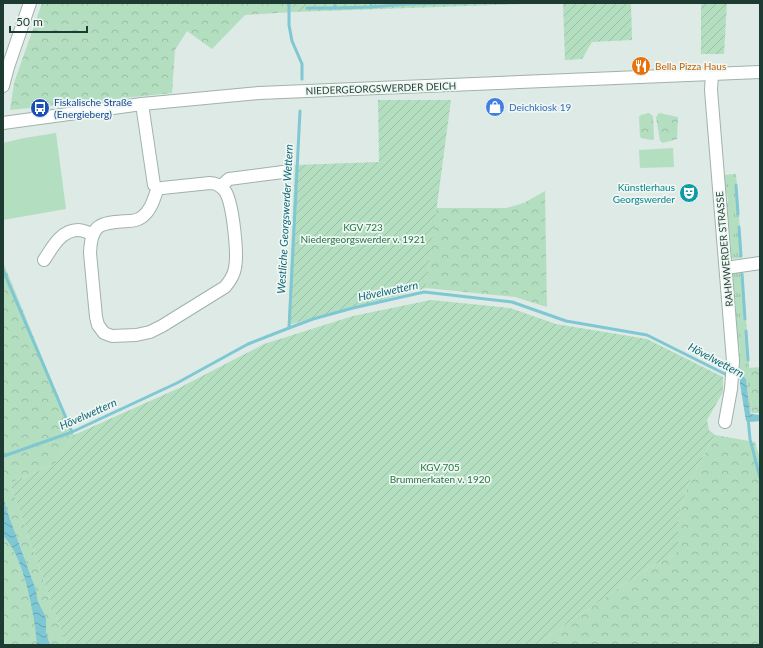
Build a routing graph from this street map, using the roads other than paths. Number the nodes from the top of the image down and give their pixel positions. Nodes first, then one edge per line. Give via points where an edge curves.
1 (30, 3) edge
2 (760, 72) edge
3 (712, 75) junction
4 (3, 86) edge
5 (142, 104) junction
6 (3, 123) edge
7 (282, 172) dead end
8 (221, 186) junction
9 (158, 189) junction
10 (93, 234) junction
11 (44, 260) dead end
12 (760, 264) edge
13 (726, 268) junction
14 (725, 422) dead end

1 - 4 street
2 - 3 street, NIEDERGEORGSWERDER DEICH
3 - 5 street, NIEDERGEORGSWERDER DEICH via 259,93
3 - 13 street, RAHMWERDER STRASSE via 711,90
5 - 6 street, NIEDERGEORGSWERDER DEICH
5 - 9 street
7 - 8 street via 229,179
8 - 9 street via 210,183
8 - 10 street via 228,196 232,217 236,258 231,280 216,294 150,332 112,336 104,333 98,325 90,253
9 - 10 street via 142,217 133,221 106,222 98,226
10 - 11 street via 78,230 68,232 59,238
12 - 13 street
13 - 14 street, RAHMWERDER STRASSE via 733,369

